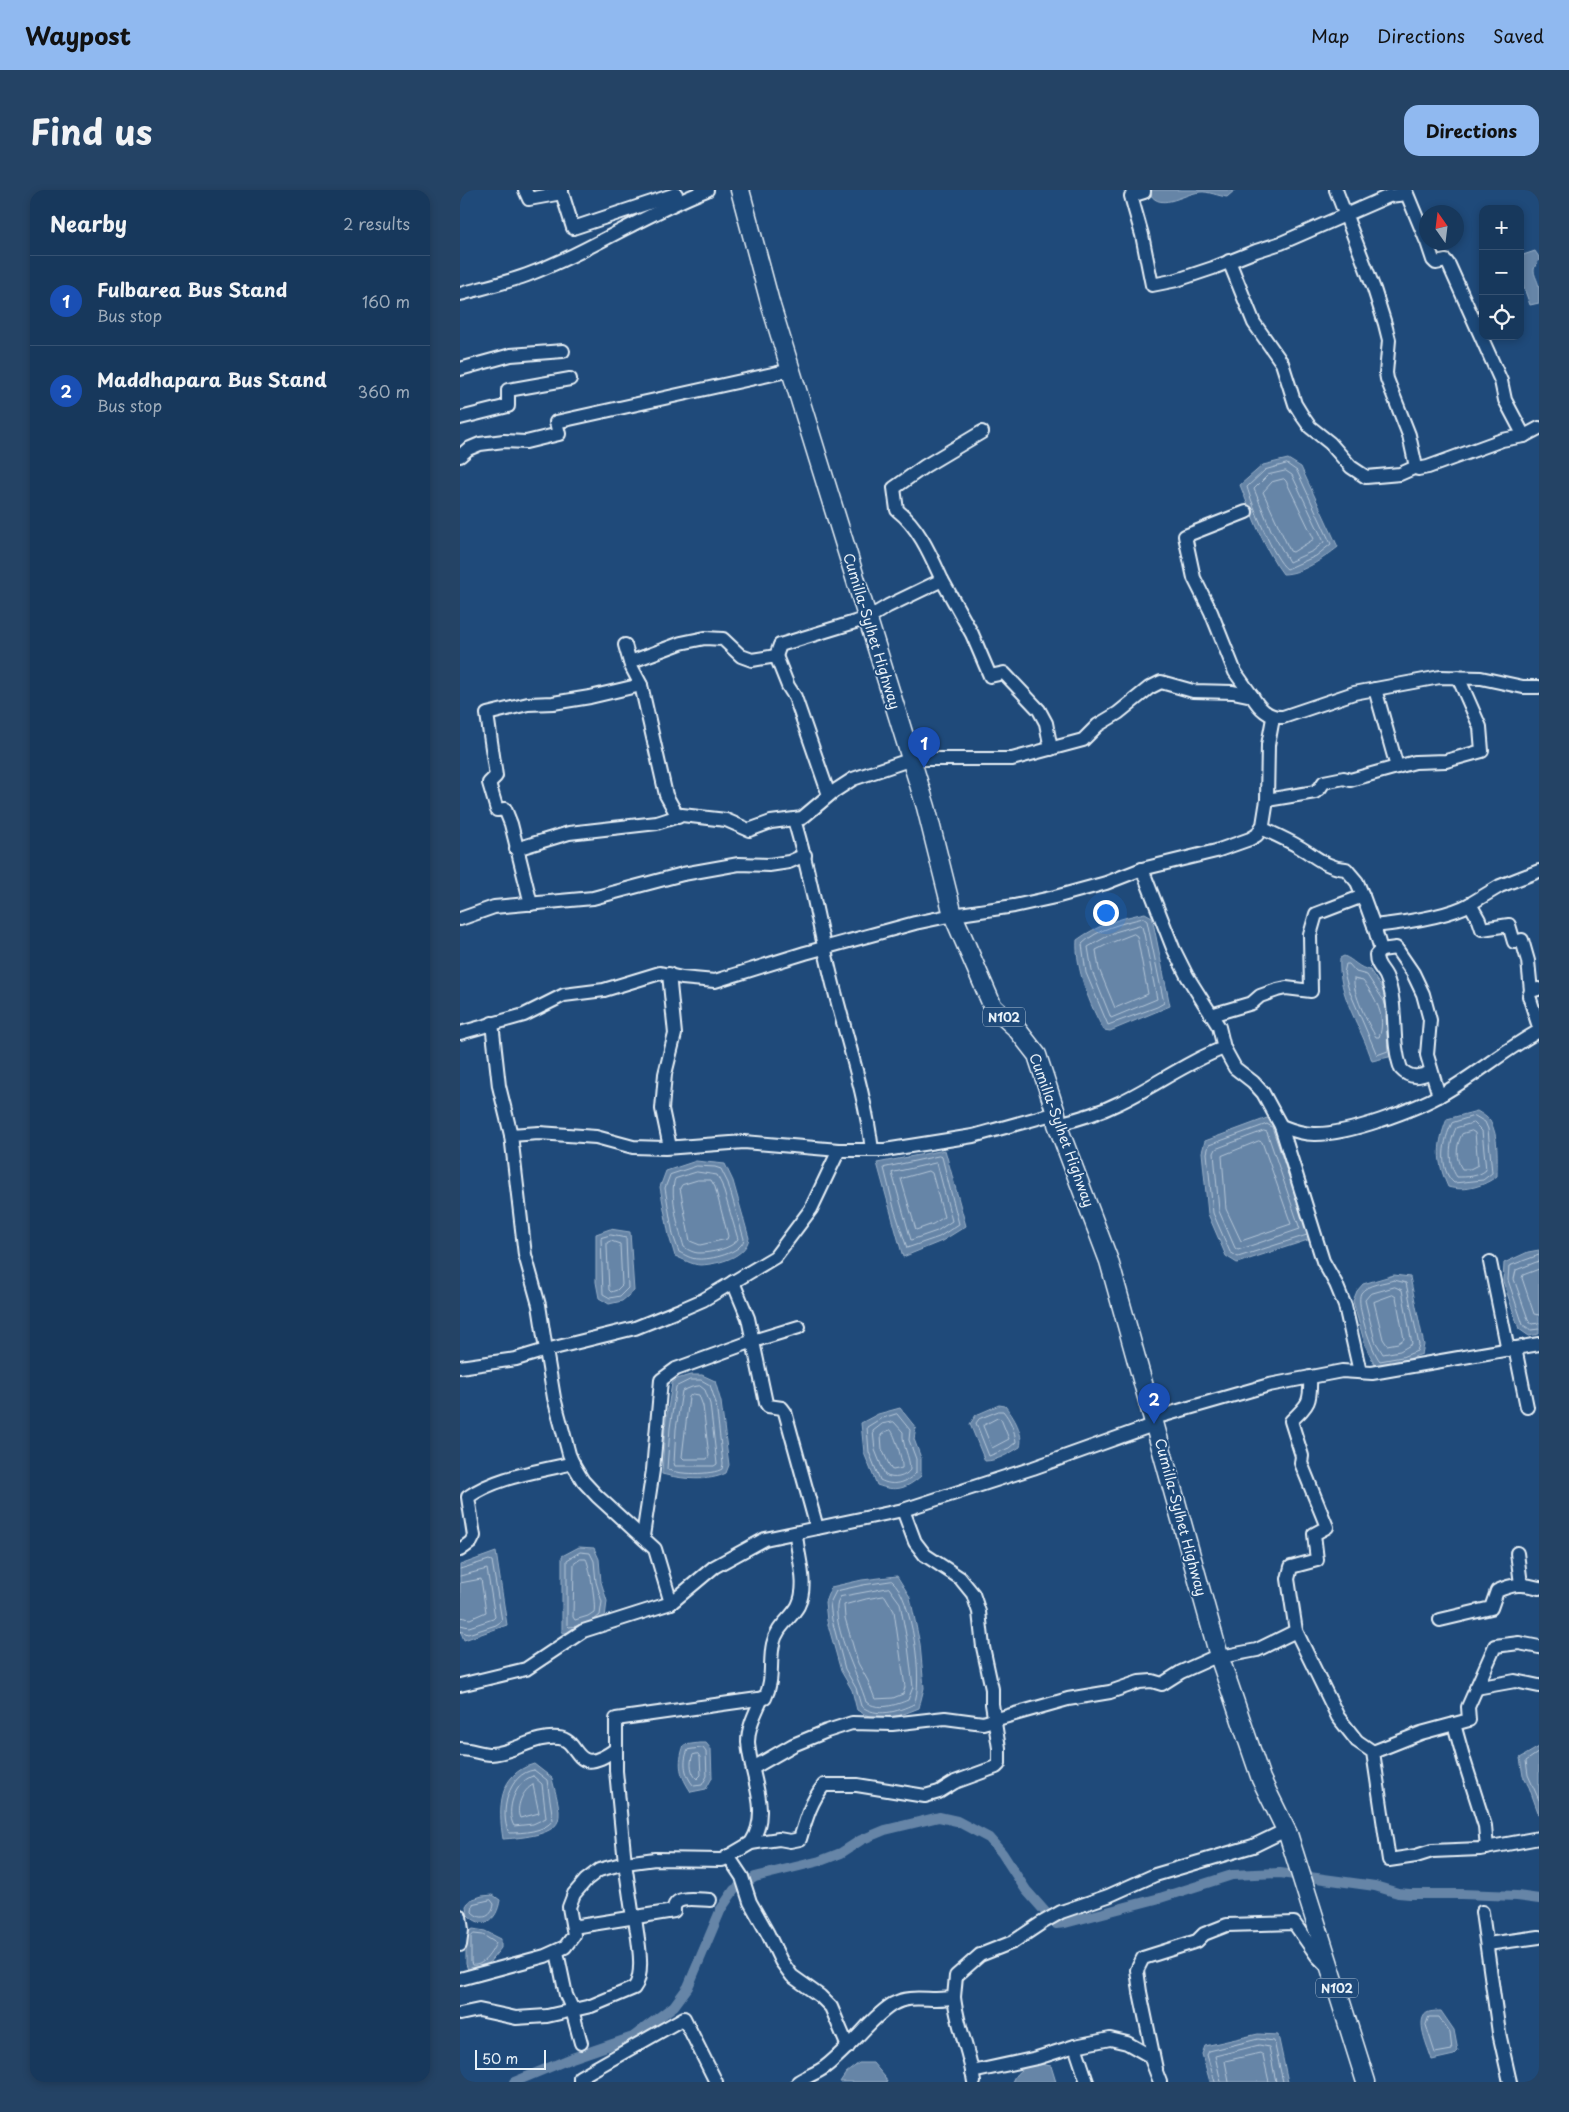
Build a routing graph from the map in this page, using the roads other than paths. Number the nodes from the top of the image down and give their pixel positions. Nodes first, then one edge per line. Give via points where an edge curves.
1 (525, 190) edge
2 (687, 190) edge
3 (707, 190) edge
4 (740, 190) edge
5 (1144, 190) edge
6 (1336, 190) edge
7 (562, 191) edge
8 (1344, 214) junction
9 (1419, 222) edge
10 (1430, 250) edge
11 (1230, 261) junction
12 (460, 294) edge
13 (563, 350) dead end
14 (460, 369) edge
15 (791, 370) junction
16 (570, 379) dead end
17 (460, 418) edge
18 (1539, 428) edge
19 (982, 432) dead end
20 (1524, 436) junction
21 (460, 456) edge
22 (1416, 466) junction
23 (1246, 512) dead end
24 (942, 580) junction
25 (868, 618) junction
26 (626, 645) dead end
27 (776, 656) junction
28 (630, 662) junction
29 (1458, 677) junction
30 (641, 685) junction
31 (1539, 687) edge
32 (1375, 689) junction
33 (1252, 696) junction
34 (1274, 718) junction
35 (1051, 749) junction
36 (912, 760) junction
37 (1397, 767) junction
38 (829, 795) junction
39 (1267, 800) junction
40 (678, 817) junction
41 (794, 820) junction
42 (1261, 828) junction
43 (516, 849) junction
44 (805, 855) junction
45 (1142, 869) junction
46 (1539, 871) edge
47 (1363, 896) junction
48 (531, 904) junction
49 (1470, 904) junction
50 (953, 915) junction
51 (460, 919) edge
52 (1374, 926) junction
53 (825, 948) junction
54 (1381, 950) junction
55 (669, 974) junction
56 (1535, 990) edge
57 (1212, 1015) junction
58 (492, 1023) junction
59 (1539, 1026) edge
60 (1539, 1031) edge
61 (460, 1033) edge
62 (1224, 1048) junction
63 (1431, 1072) junction
64 (1439, 1096) junction
65 (1057, 1118) junction
66 (1280, 1126) junction
67 (511, 1135) junction
68 (670, 1147) junction
69 (839, 1150) junction
70 (872, 1150) junction
71 (1490, 1262) dead end
72 (733, 1282) junction
73 (799, 1327) dead end
74 (753, 1341) junction
75 (1539, 1344) edge
76 (1512, 1349) junction
77 (546, 1350) junction
78 (460, 1367) edge
79 (1360, 1372) junction
80 (1310, 1378) junction
81 (1527, 1407) dead end
82 (1155, 1421) junction
83 (573, 1463) junction
84 (903, 1510) junction
85 (818, 1528) junction
86 (796, 1533) junction
87 (642, 1536) junction
88 (460, 1550) edge
89 (1517, 1553) dead end
90 (1521, 1584) junction
91 (1539, 1588) edge
92 (671, 1603) junction
93 (1440, 1620) dead end
94 (1296, 1631) junction
95 (1539, 1647) edge
96 (1219, 1656) junction
97 (460, 1684) edge
98 (1539, 1686) edge
99 (1476, 1688) junction
100 (762, 1698) junction
101 (994, 1720) junction
102 (1454, 1724) junction
103 (460, 1748) edge
104 (616, 1749) junction
105 (1373, 1752) junction
106 (753, 1768) junction
107 (1287, 1832) junction
108 (1539, 1838) edge
109 (752, 1844) junction
110 (1487, 1848) junction
111 (728, 1856) junction
112 (625, 1863) junction
113 (710, 1900) dead end
114 (1482, 1912) dead end
115 (460, 1916) edge
116 (634, 1918) junction
117 (573, 1927) junction
118 (1539, 1936) edge
119 (1487, 1944) junction
120 (460, 1945) edge
121 (557, 1952) junction
122 (1331, 1970) junction
123 (460, 1980) edge
124 (954, 1997) junction
125 (572, 2010) junction
126 (460, 2014) edge
127 (581, 2043) dead end
128 (1075, 2046) junction
129 (848, 2047) junction
130 (1156, 2069) junction
131 (973, 2077) edge
132 (580, 2082) edge
133 (716, 2082) edge
134 (798, 2082) edge
135 (1086, 2082) edge
136 (1160, 2082) edge
137 (1366, 2082) edge
138 (1510, 2082) edge

1 - 7 street via 529,199
2 - 7 street via 573,228
3 - 12 street via 674,202 526,276
4 - 15 highway, Cumilla-Sylhet Highway / N102
5 - 11 street via 1131,196 1152,285 1177,280
6 - 8 street
8 - 9 street via 1389,196 1407,194
8 - 11 street via 1298,236
8 - 22 street via 1385,324 1390,346 1387,380 1409,435
10 - 20 street via 1436,263 1446,261 1449,265 1501,381 1505,400
11 - 22 street via 1254,323 1282,363 1295,404 1310,427 1330,443 1351,467 1366,477 1400,474
13 - 14 street via 512,355
15 - 21 street via 556,422 558,434 526,442 480,444
15 - 25 highway, Cumilla-Sylhet Highway / N102
16 - 17 street via 508,390 508,406
18 - 20 street
19 - 24 street via 894,488 897,510 918,534
20 - 22 street via 1502,440 1428,467 1418,469
23 - 33 street via 1185,536 1194,578 1235,672
24 - 25 street
24 - 35 street via 972,634 990,676 1004,673 1039,710 1046,723
25 - 27 street via 780,645
25 - 36 highway, Cumilla-Sylhet Highway / N102
26 - 28 street
27 - 28 street via 752,660 741,656 723,640 705,638 681,643
27 - 38 street via 795,696
28 - 30 street
29 - 31 street
29 - 32 street
29 - 37 street via 1480,727 1482,751 1446,761 1415,762
30 - 40 street via 666,795
30 - 43 street via 580,699 528,704 486,714 496,776 489,783 497,810 505,809
32 - 34 street
32 - 37 street
33 - 34 street via 1259,707
33 - 35 street via 1193,691 1161,682 1098,725 1084,740
34 - 39 street via 1268,745
35 - 36 street via 1012,759
36 - 38 street via 853,779
36 - 50 highway, Cumilla-Sylhet Highway / N102
37 - 39 street via 1350,780 1324,782 1314,792
38 - 41 street via 802,818
39 - 42 street
40 - 41 street via 726,820 748,830 771,822
40 - 43 street via 657,823 569,833
41 - 44 street
42 - 45 street via 1257,835 1234,845
42 - 47 street via 1302,848 1321,862 1336,869 1346,869
43 - 48 street
44 - 48 street via 789,862 739,864 683,874 593,898
44 - 53 street
45 - 50 street via 1055,897
45 - 57 street via 1173,948
46 - 49 street via 1500,886
47 - 52 street
47 - 57 street via 1316,914 1310,934 1311,991 1297,988 1277,990 1260,996 1252,1003
48 - 51 street via 494,907
49 - 52 street via 1398,924
49 - 56 street via 1482,930 1509,925 1514,942 1522,940
50 - 53 street
50 - 65 highway, Cumilla-Sylhet Highway / N102 via 993,1007 1016,1028 1037,1055
52 - 54 street
53 - 55 street via 715,981
53 - 70 street via 864,1098
54 - 63 street via 1396,948 1423,994 1430,1020 1427,1055
54 - 63 street via 1376,955 1376,962 1385,975 1395,1014 1395,1041 1401,1069 1421,1077
55 - 58 street via 660,972 604,990 564,995 524,1015
55 - 68 street via 675,1034 665,1074 662,1109
56 - 59 street via 1529,996
57 - 62 street
58 - 61 street
58 - 67 street via 499,1086
60 - 64 street
62 - 65 street via 1198,1058 1094,1115
62 - 66 street via 1235,1068 1263,1093
63 - 64 street
64 - 66 street via 1380,1120 1329,1134
65 - 70 street via 973,1136
65 - 82 highway, Cumilla-Sylhet Highway / N102 via 1109,1261
66 - 79 street via 1323,1261 1345,1306
67 - 68 street via 564,1134 596,1137 633,1147
67 - 77 street via 525,1255 539,1305
68 - 69 street via 744,1142
69 - 70 street
69 - 72 street via 811,1209 775,1257
71 - 76 street
72 - 74 street via 748,1318
72 - 77 street via 703,1300 635,1328
73 - 74 street
74 - 85 street via 766,1403 785,1412
74 - 87 street via 676,1369 661,1380 653,1470
75 - 76 street
76 - 79 street via 1372,1373
76 - 81 street
77 - 78 street via 509,1360
77 - 83 street via 554,1398
79 - 80 street via 1342,1371
80 - 82 street via 1269,1385
80 - 94 street via 1311,1398 1291,1421 1302,1463 1328,1527 1314,1534 1317,1560 1291,1567 1288,1578
82 - 84 street via 1034,1468
82 - 96 highway, Cumilla-Sylhet Highway / N102
83 - 87 street via 583,1481
83 - 88 street via 497,1482 468,1498 474,1536
84 - 85 street
84 - 101 street via 915,1542 924,1555 960,1578 973,1594 992,1689
85 - 86 street
86 - 92 street via 765,1539 714,1567
86 - 100 street via 803,1582 800,1599 774,1640 770,1689
87 - 92 street via 655,1549
89 - 90 street
90 - 91 street
90 - 93 street via 1497,1591 1491,1608
92 - 97 street via 583,1631 526,1669
94 - 96 street via 1257,1650
94 - 105 street via 1334,1712 1357,1741
95 - 99 street via 1519,1643 1495,1646
96 - 101 street via 1162,1684 1139,1682
96 - 107 highway, Cumilla-Sylhet Highway / N102 via 1261,1778
98 - 99 street via 1515,1681
99 - 102 street via 1468,1707 1468,1720
100 - 104 street via 616,1719
100 - 106 street via 749,1732
101 - 106 street via 984,1723 945,1718 892,1724 852,1723 794,1745
101 - 109 street via 1000,1760 996,1767 925,1796 850,1784 824,1785 807,1814 800,1839
102 - 105 street
102 - 110 street via 1485,1826
103 - 104 street via 490,1754 561,1738 568,1741 577,1755 595,1761
104 - 112 street
105 - 110 street via 1390,1860 1432,1851
106 - 109 street via 761,1822
107 - 122 highway, Cumilla-Sylhet Highway / N102
107 - 124 street via 1254,1846 1155,1876 1040,1924 1013,1942 980,1955 960,1970 956,1976
108 - 110 street
109 - 111 street
111 - 112 street via 715,1860 655,1859
111 - 129 street via 742,1877 750,1902 781,1961 792,1976 831,2007
112 - 116 street
112 - 117 street via 599,1870 581,1885 569,1907
113 - 116 street via 682,1900 673,1906 674,1912
114 - 119 street
115 - 120 street
116 - 117 street
116 - 125 street via 640,1970 638,1984 591,2006
117 - 121 street via 570,1943
118 - 119 street
119 - 138 street via 1499,2033
121 - 123 street
121 - 125 street
122 - 130 street via 1294,1923 1227,1925 1204,1934 1197,1941 1143,1958 1137,1970
122 - 137 highway, Cumilla-Sylhet Highway / N102
124 - 129 street via 894,2004
124 - 131 street
125 - 126 street via 525,2019 479,2010
125 - 127 street
128 - 130 street via 1117,2040 1150,2056
128 - 131 street
128 - 135 street
129 - 134 street via 825,2067
130 - 136 street
132 - 133 street via 580,2077 684,2018

